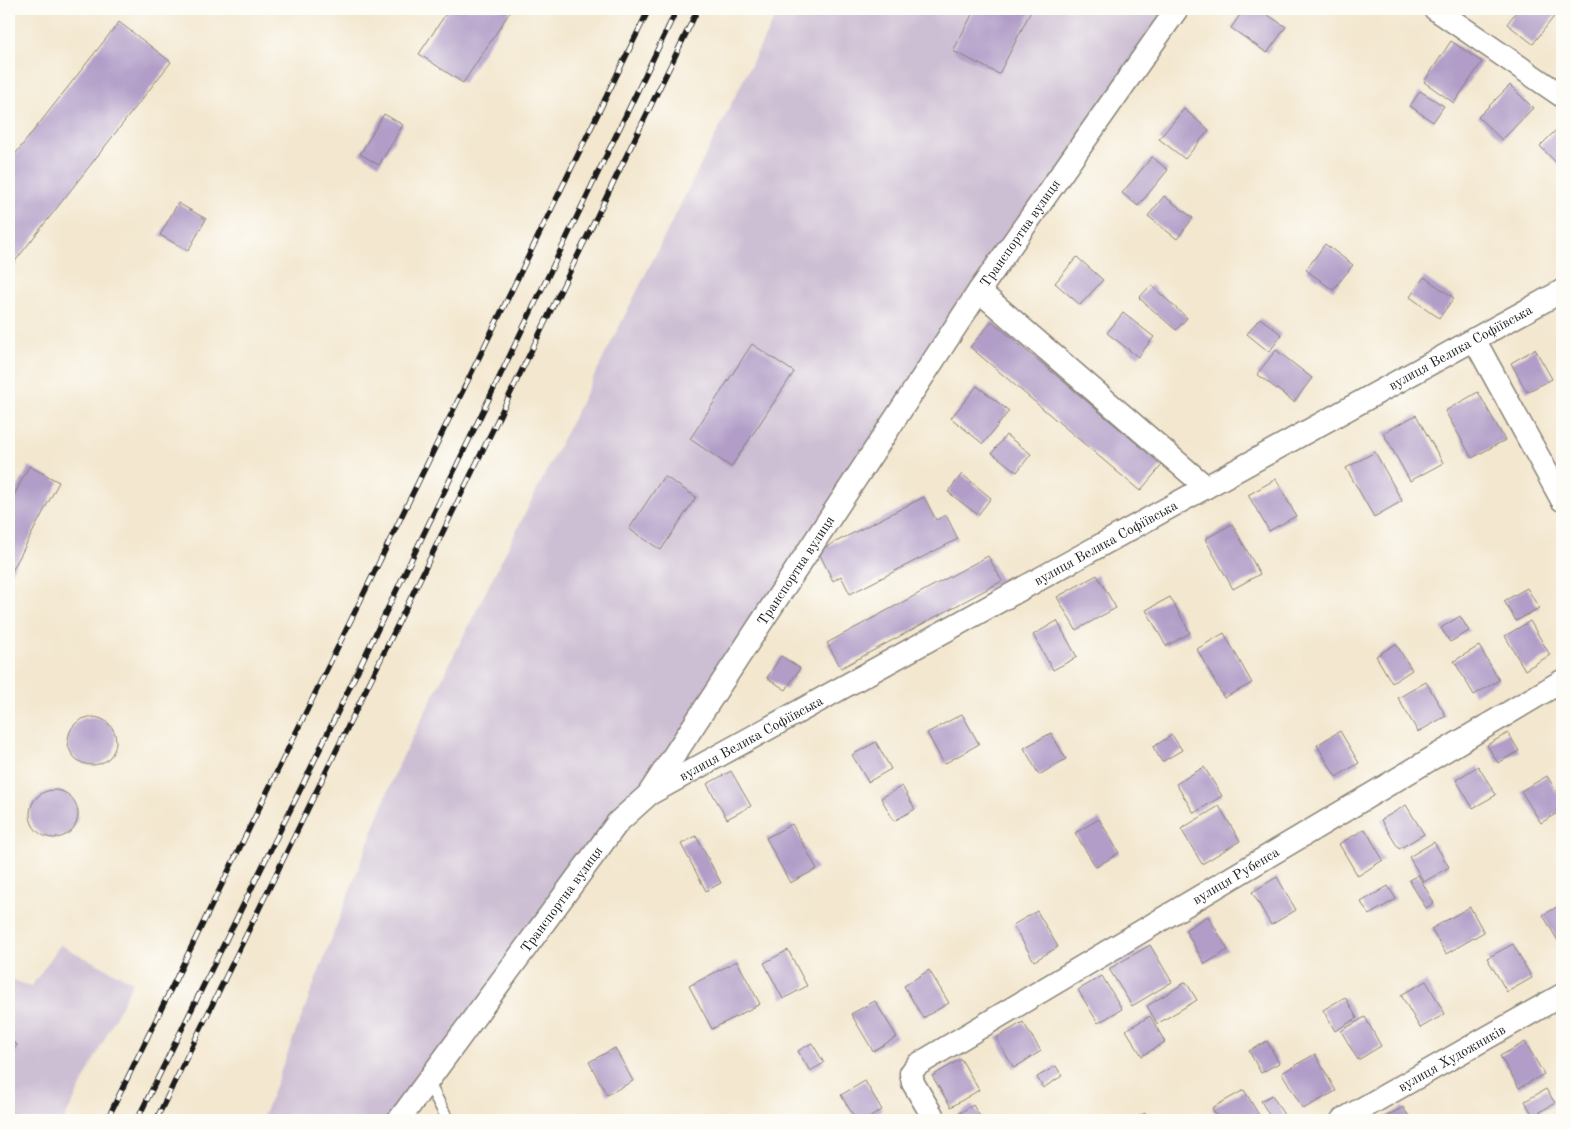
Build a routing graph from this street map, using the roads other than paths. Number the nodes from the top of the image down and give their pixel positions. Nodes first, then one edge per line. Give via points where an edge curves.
1 (1178, 9) edge
2 (1434, 9) edge
3 (1562, 96) edge
4 (980, 291) junction
5 (1562, 291) edge
6 (1474, 339) junction
7 (1206, 487) junction
8 (1562, 500) edge
9 (1562, 681) edge
10 (648, 795) junction
11 (1562, 995) edge
12 (427, 1080) junction
13 (399, 1120) edge
14 (448, 1120) edge
15 (935, 1120) edge
16 (1342, 1120) edge

1 - 4 street, Транспортна вулиця
2 - 3 street
4 - 7 street
4 - 10 street, Транспортна вулиця
5 - 6 street, вулиця Велика Софіївська
6 - 7 street, вулиця Велика Софіївська
6 - 8 street
7 - 10 street, вулиця Велика Софіївська
9 - 15 street, вулиця Рубенса via 917,1065 912,1073 913,1083
10 - 12 street, Транспортна вулиця via 618,822
11 - 16 street, вулиця Художників
12 - 13 street, Транспортна вулиця
12 - 14 lane

